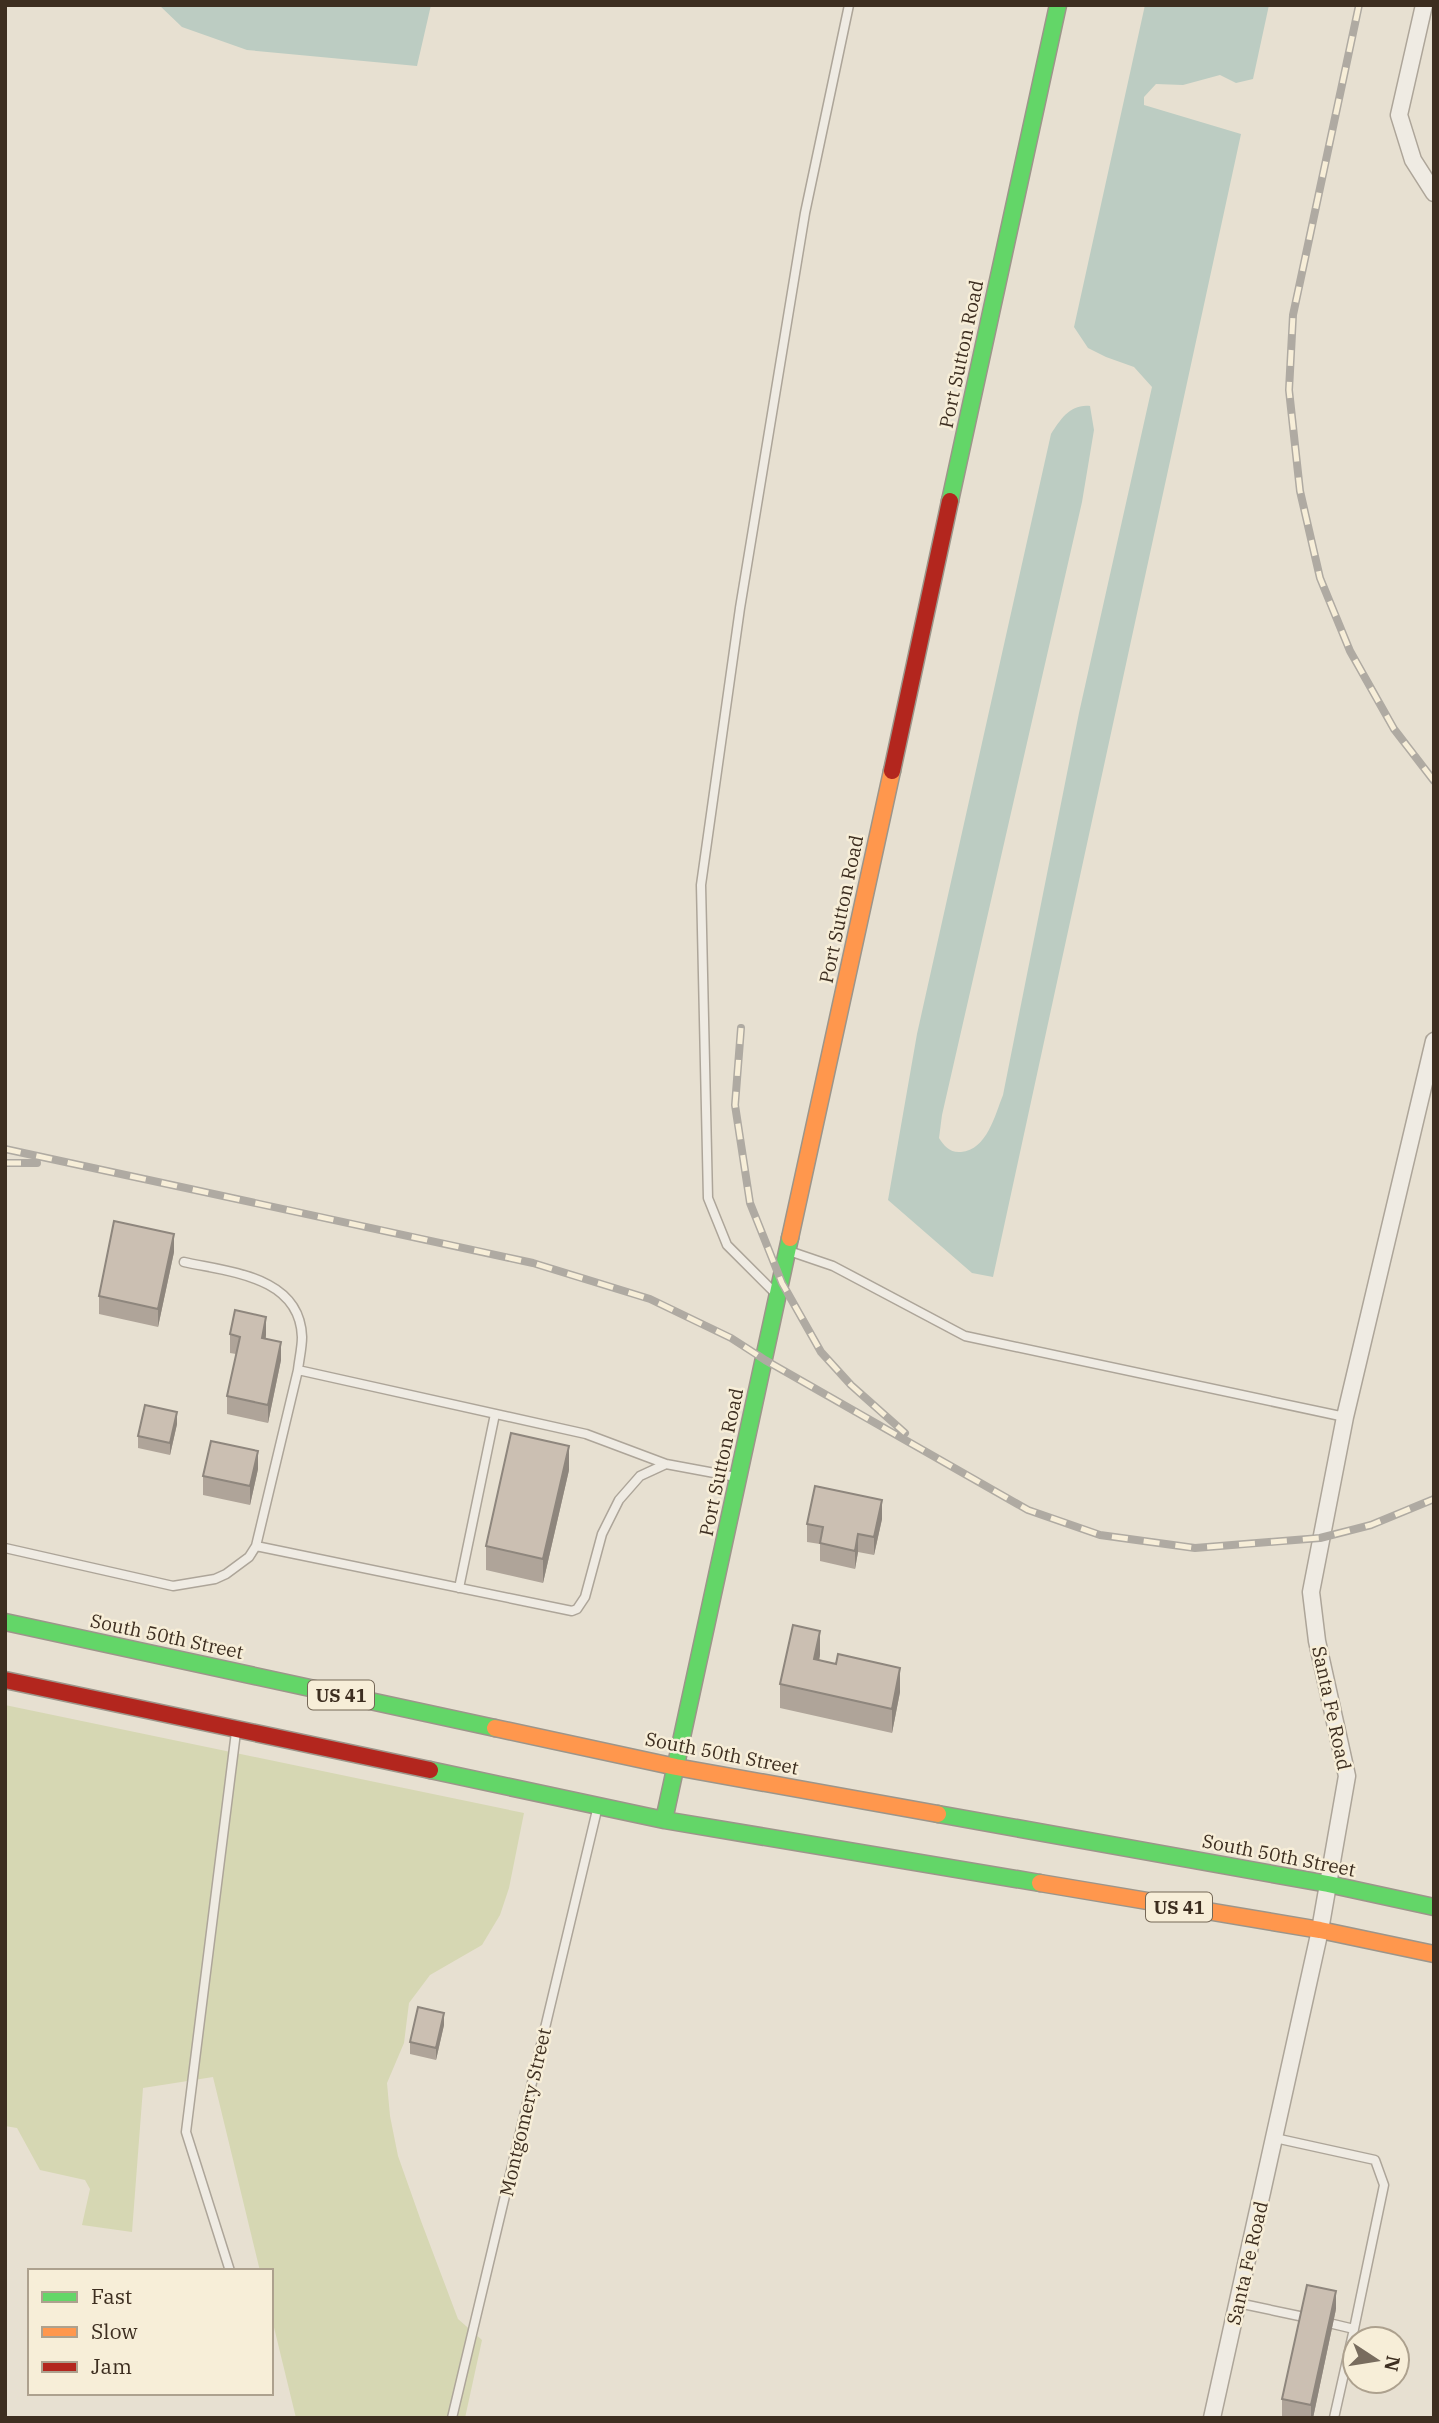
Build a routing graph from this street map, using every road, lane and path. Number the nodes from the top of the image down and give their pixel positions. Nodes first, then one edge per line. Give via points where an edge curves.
1 (849, 5) edge
2 (1058, 5) edge
3 (1424, 5) edge
4 (1434, 193) edge
5 (1434, 1041) edge
6 (789, 1251) junction
7 (184, 1262) dead end
8 (779, 1297) junction
9 (298, 1370) junction
10 (495, 1414) junction
11 (1345, 1417) junction
12 (666, 1464) junction
13 (739, 1478) junction
14 (256, 1546) junction
15 (5, 1548) edge
16 (459, 1588) junction
17 (5, 1622) edge
18 (5, 1680) edge
19 (236, 1729) junction
20 (676, 1767) junction
21 (598, 1807) junction
22 (664, 1820) junction
23 (1328, 1884) junction
24 (1434, 1907) edge
25 (1320, 1930) junction
26 (1434, 1954) edge
27 (1275, 2137) junction
28 (229, 2269) edge
29 (1238, 2303) junction
30 (1304, 2317) edge
31 (1333, 2324) edge
32 (1355, 2325) edge
33 (1341, 2326) edge
34 (1341, 2387) edge
35 (452, 2418) edge
36 (1212, 2418) edge
37 (1334, 2418) edge

1 - 8 lane via 805,213 740,608 701,885 708,1198 727,1245
2 - 6 main road, Port Sutton Road
3 - 4 street via 1399,115 1413,160
5 - 11 street, Santa Fe Road
6 - 8 main road, Port Sutton Road
6 - 11 lane via 833,1266 965,1336
7 - 9 lane via 254,1277 285,1296 300,1325
8 - 13 main road, Port Sutton Road
9 - 10 lane
9 - 14 lane
10 - 12 lane via 586,1434
10 - 16 lane
11 - 23 street, Santa Fe Road via 1311,1592 1317,1641 1347,1776
12 - 13 lane
12 - 16 lane via 640,1476 619,1500 602,1534 585,1597 577,1609 565,1611
13 - 20 main road, Port Sutton Road
14 - 15 lane via 226,1574 173,1586
14 - 16 lane
17 - 20 main road, South 50th Street / US 41
18 - 19 main road, US 41
19 - 21 main road, US 41
19 - 28 lane via 186,2132
20 - 22 main road, Port Sutton Road
20 - 23 main road, South 50th Street / US 41
21 - 22 main road, US 41
21 - 35 lane, Montgomery Street
22 - 25 main road, US 41
23 - 24 main road, South 50th Street / US 41
23 - 25 street, Santa Fe Road
25 - 26 main road, US 41
25 - 27 street, Santa Fe Road
27 - 29 street, Santa Fe Road
27 - 32 lane via 1375,2160 1384,2185
29 - 30 lane
29 - 36 street, Santa Fe Road
31 - 33 lane
34 - 37 lane

